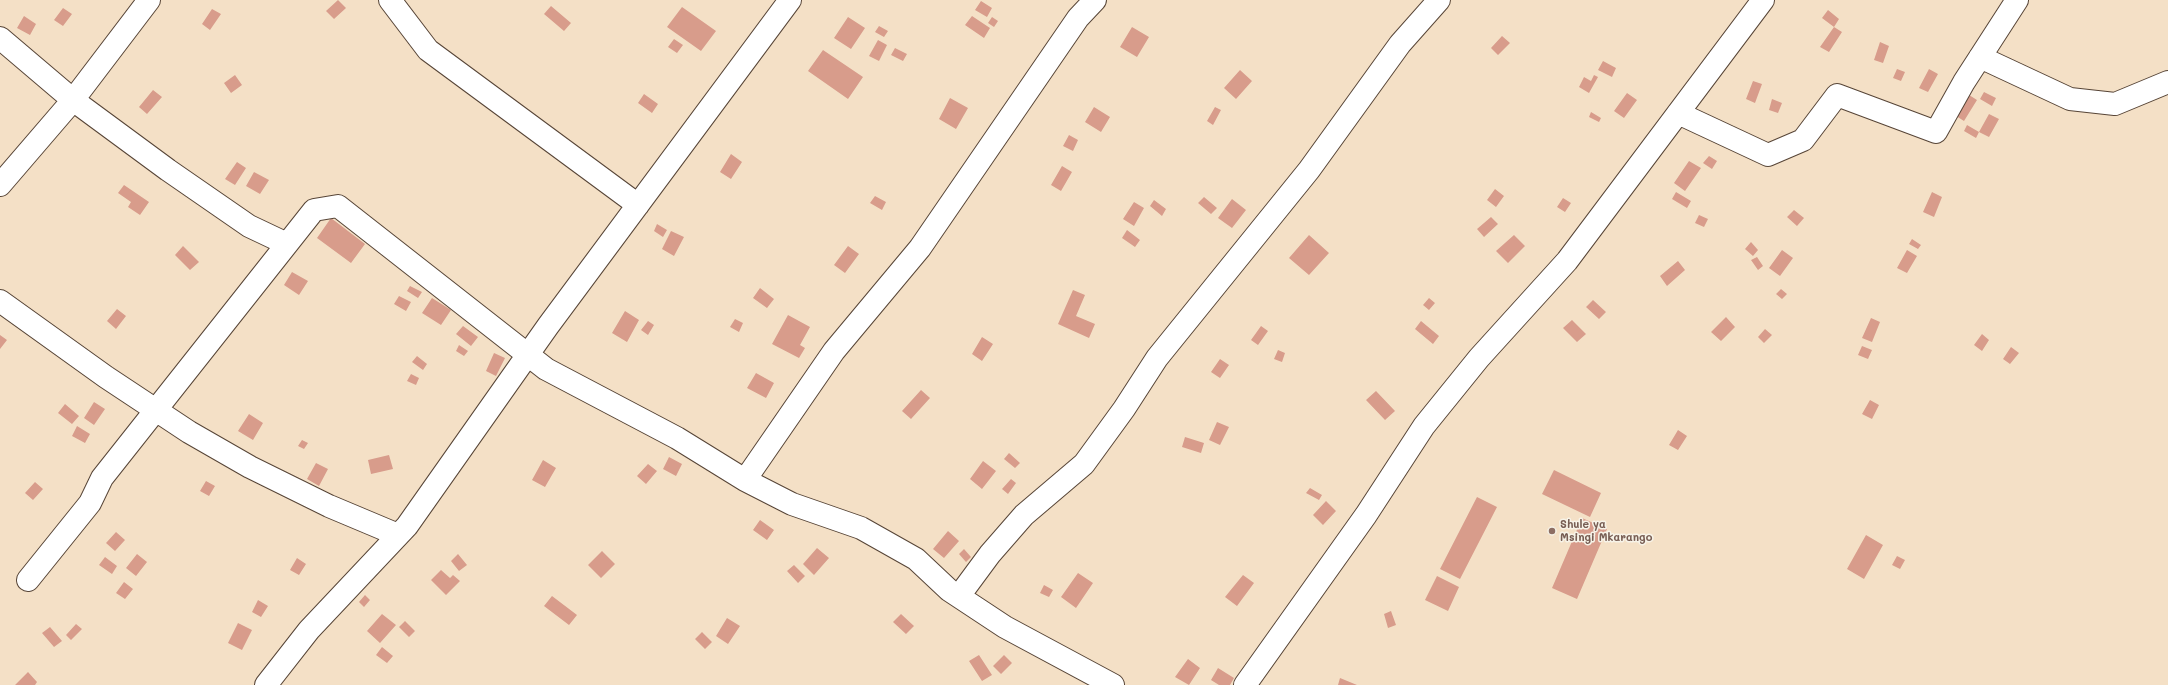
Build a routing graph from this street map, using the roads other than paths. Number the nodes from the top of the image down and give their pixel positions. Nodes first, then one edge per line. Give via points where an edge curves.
1 (149, 0) edge
2 (390, 0) edge
3 (790, 0) edge
4 (1095, 0) edge
5 (1439, 0) edge
6 (1763, 0) edge
7 (2017, 0) edge
8 (0, 38) edge
9 (1980, 57) junction
10 (2168, 82) edge
11 (73, 100) junction
12 (1678, 113) junction
13 (0, 185) edge
14 (638, 205) junction
15 (287, 244) junction
16 (0, 301) edge
17 (529, 354) junction
18 (156, 411) junction
19 (745, 480) junction
20 (398, 535) junction
21 (28, 580) dead end
22 (959, 596) junction
23 (266, 685) edge
24 (1113, 685) edge
25 (1245, 685) edge

1 - 11 street
2 - 14 street via 428,50
3 - 14 street
4 - 19 street via 1078,18 920,248 834,351
5 - 22 street via 1400,44 1309,170 1157,358 1084,464 1024,515 990,554
6 - 12 street
7 - 9 street
8 - 11 street
9 - 10 street via 2070,99 2115,104
9 - 12 street via 1936,132 1837,95 1803,140 1768,155
11 - 13 street
11 - 15 street via 249,226
12 - 25 street via 1568,261 1479,358 1424,426 1366,515
14 - 17 street
15 - 17 street via 314,210 338,206
15 - 18 street
16 - 18 street
17 - 19 street via 546,369 677,438
17 - 20 street
18 - 20 street via 250,467 329,506
18 - 21 street via 102,478 90,503
19 - 22 street via 792,504 861,528 916,560
20 - 23 street via 309,630
22 - 24 street via 1005,627

